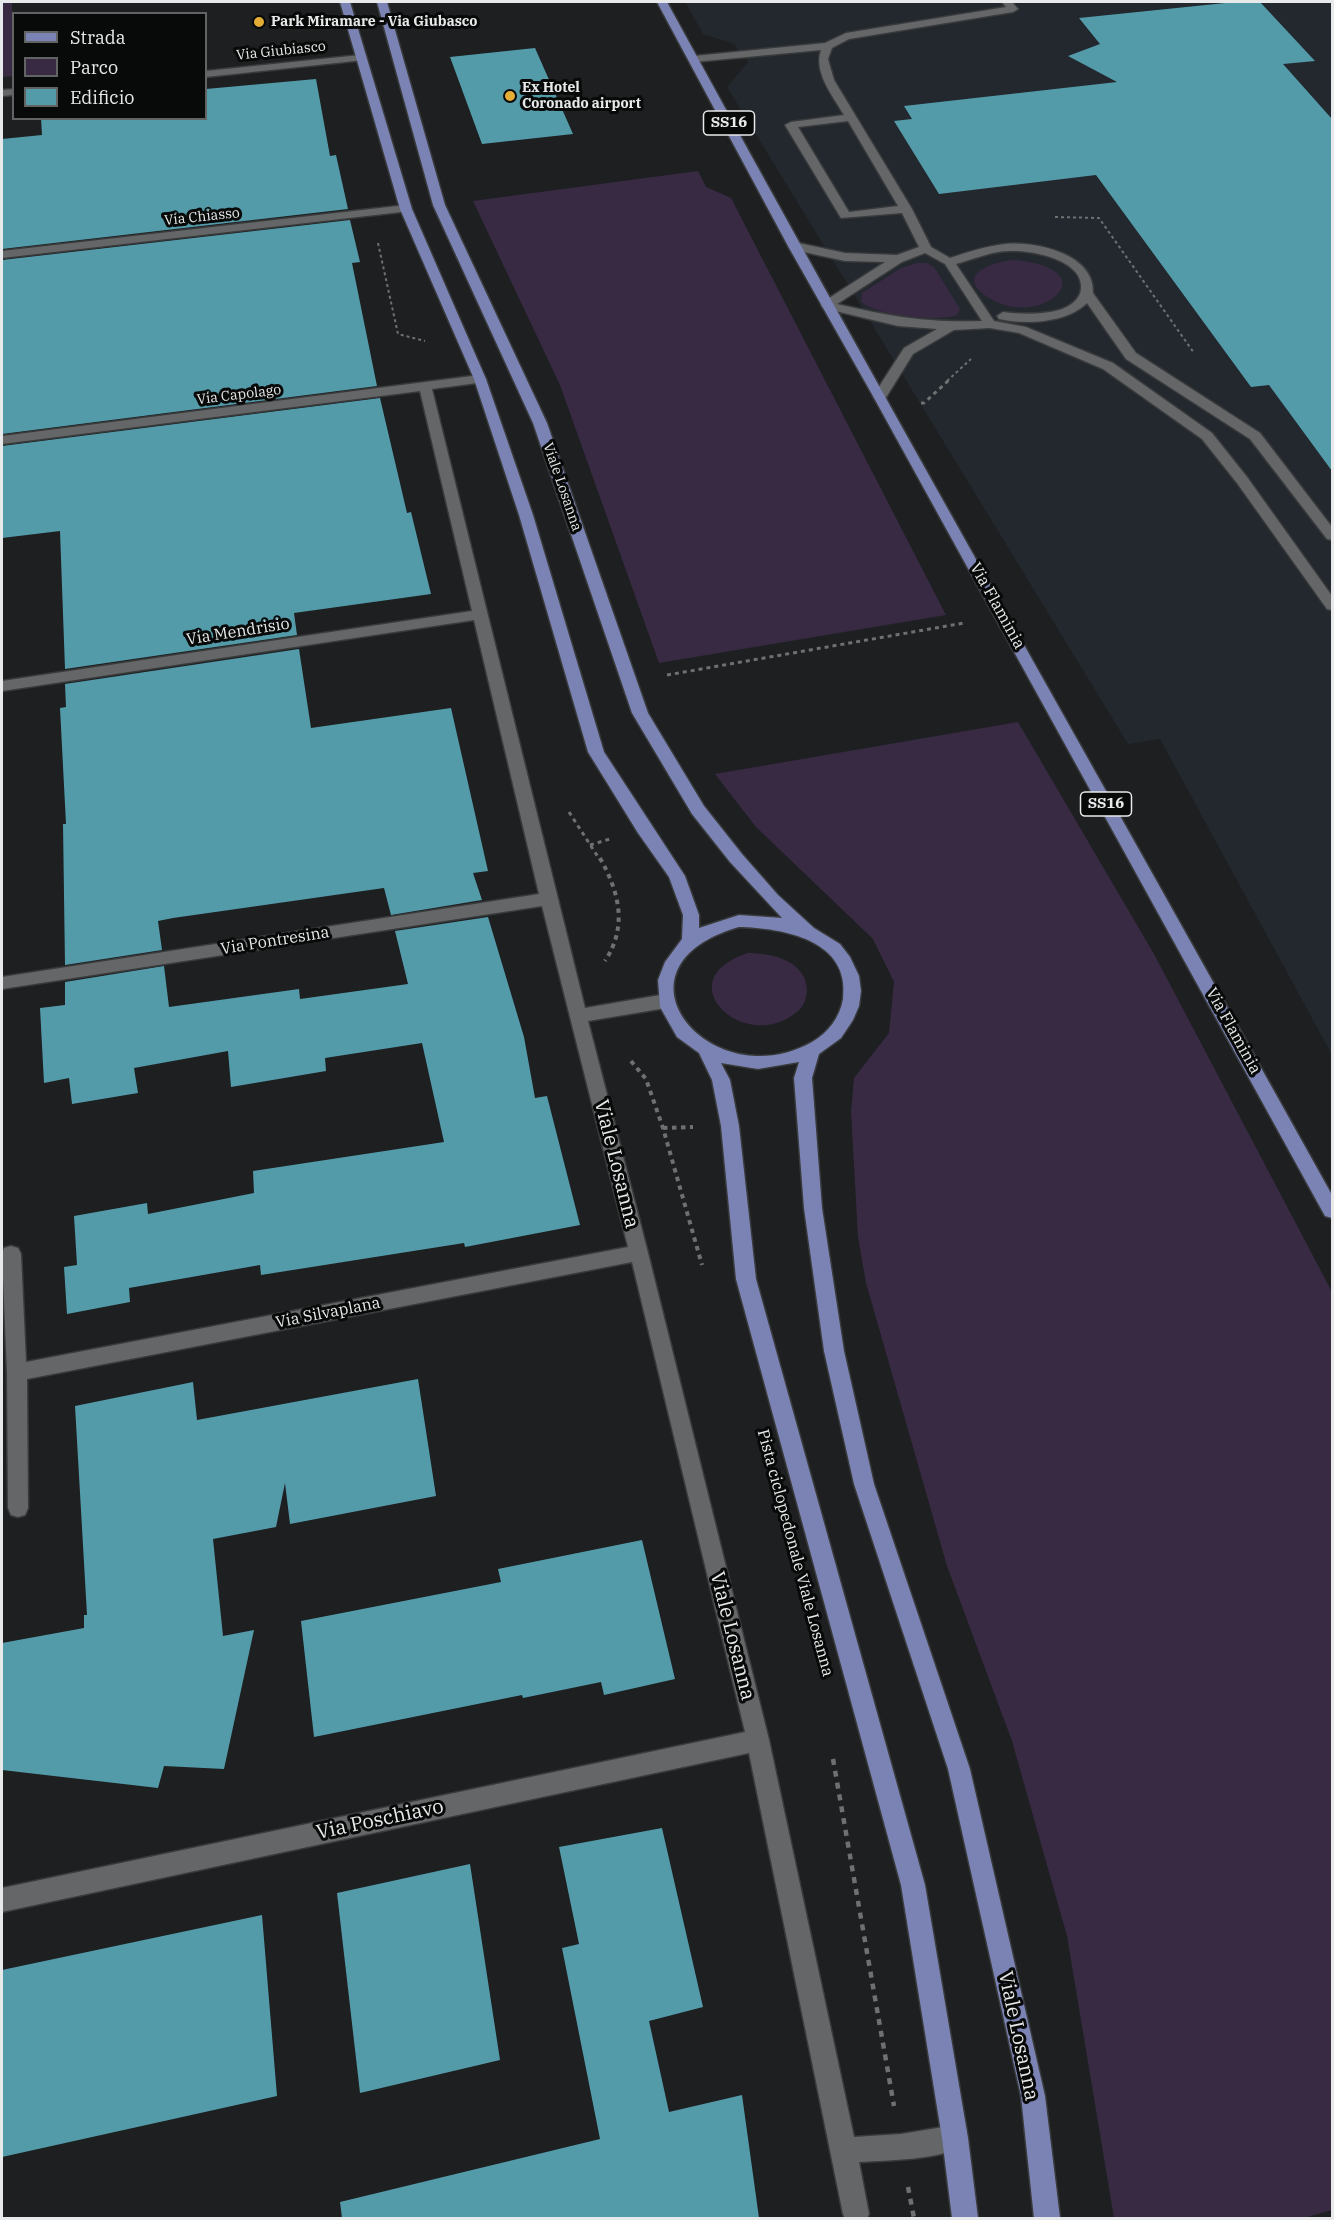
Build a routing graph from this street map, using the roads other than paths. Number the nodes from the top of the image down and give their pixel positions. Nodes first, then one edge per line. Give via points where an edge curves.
1 (345, 2) edge
2 (382, 2) edge
3 (662, 2) edge
4 (1007, 2) edge
5 (827, 46) junction
6 (360, 58) junction
7 (694, 59) junction
8 (207, 74) edge
9 (851, 117) junction
10 (406, 209) junction
11 (906, 209) junction
12 (794, 246) junction
13 (926, 249) junction
14 (2, 255) edge
15 (898, 259) junction
16 (948, 262) junction
17 (1087, 293) junction
18 (826, 304) junction
19 (979, 310) junction
20 (990, 324) junction
21 (951, 326) junction
22 (480, 379) junction
23 (425, 386) junction
24 (880, 396) junction
25 (2, 440) edge
26 (1332, 536) edge
27 (1332, 606) edge
28 (480, 614) junction
29 (2, 686) edge
30 (548, 899) junction
31 (810, 934) junction
32 (690, 940) junction
33 (2, 983) edge
34 (666, 1001) junction
35 (579, 1016) junction
36 (704, 1047) junction
37 (811, 1052) junction
38 (1332, 1211) edge
39 (639, 1253) junction
40 (11, 1254) dead end
41 (17, 1372) junction
42 (18, 1509) dead end
43 (758, 1740) junction
44 (2, 1900) edge
45 (955, 2138) junction
46 (844, 2150) junction
47 (856, 2214) dead end
48 (965, 2218) edge
49 (1047, 2218) edge

1 - 6 main road
2 - 31 main road, Viale Losanna via 439,205 540,423 640,713 698,810 765,891
3 - 7 main road, Via Flaminia / SS16
4 - 5 street via 1013,9 846,36
5 - 7 street
5 - 9 street via 823,59 829,80
6 - 8 street, Via Giubiasco
6 - 10 main road
7 - 12 main road, Via Flaminia / SS16
9 - 11 street
9 - 11 street via 791,124 845,216
10 - 14 street, Via Chiasso
10 - 22 main road
11 - 13 street
12 - 15 street via 845,257
12 - 18 main road, Via Flaminia / SS16
13 - 15 street
13 - 16 street
15 - 18 street
16 - 17 street via 1007,247 1050,252 1080,270 1087,281
16 - 19 street
17 - 19 street via 1065,312 1046,317 1024,318
17 - 26 street via 1131,357 1254,436
18 - 21 street via 898,322
18 - 24 main road, Via Flaminia / SS16
19 - 20 street
20 - 21 street
20 - 27 street via 1023,330 1108,366 1207,436
21 - 24 street via 908,351
22 - 23 street, Via Capolago
22 - 32 main road via 526,515 596,752 677,876 691,915
23 - 25 street, Via Capolago
23 - 28 street, Viale Losanna
24 - 38 main road, Via Flaminia / SS16
28 - 29 street, Via Mendrisio
28 - 30 street, Viale Losanna
30 - 33 street, Via Pontresina
30 - 35 street, Viale Losanna
31 - 32 main road, Viale Losanna via 768,921 740,921 713,928
31 - 37 main road, Viale Losanna via 839,955 850,975 854,997 848,1018 833,1037
32 - 34 main road, Viale Losanna via 674,958 665,979
34 - 35 street
34 - 36 main road, Viale Losanna via 676,1024
35 - 39 street, Viale Losanna
36 - 37 main road, Viale Losanna via 723,1056 753,1062 784,1060
36 - 45 main road, Viale Losanna via 721,1080 730,1126 746,1279 913,1885
37 - 49 main road, Viale Losanna via 803,1078 813,1208 834,1351 864,1484 959,1769 1033,2096
39 - 41 street, Via Silvaplana
39 - 43 street, Viale Losanna
40 - 41 street
41 - 42 street
43 - 44 street, Via Poschiavo
43 - 46 street, Viale Losanna
45 - 46 street
45 - 48 main road, Viale Losanna
46 - 47 street, Viale Losanna

